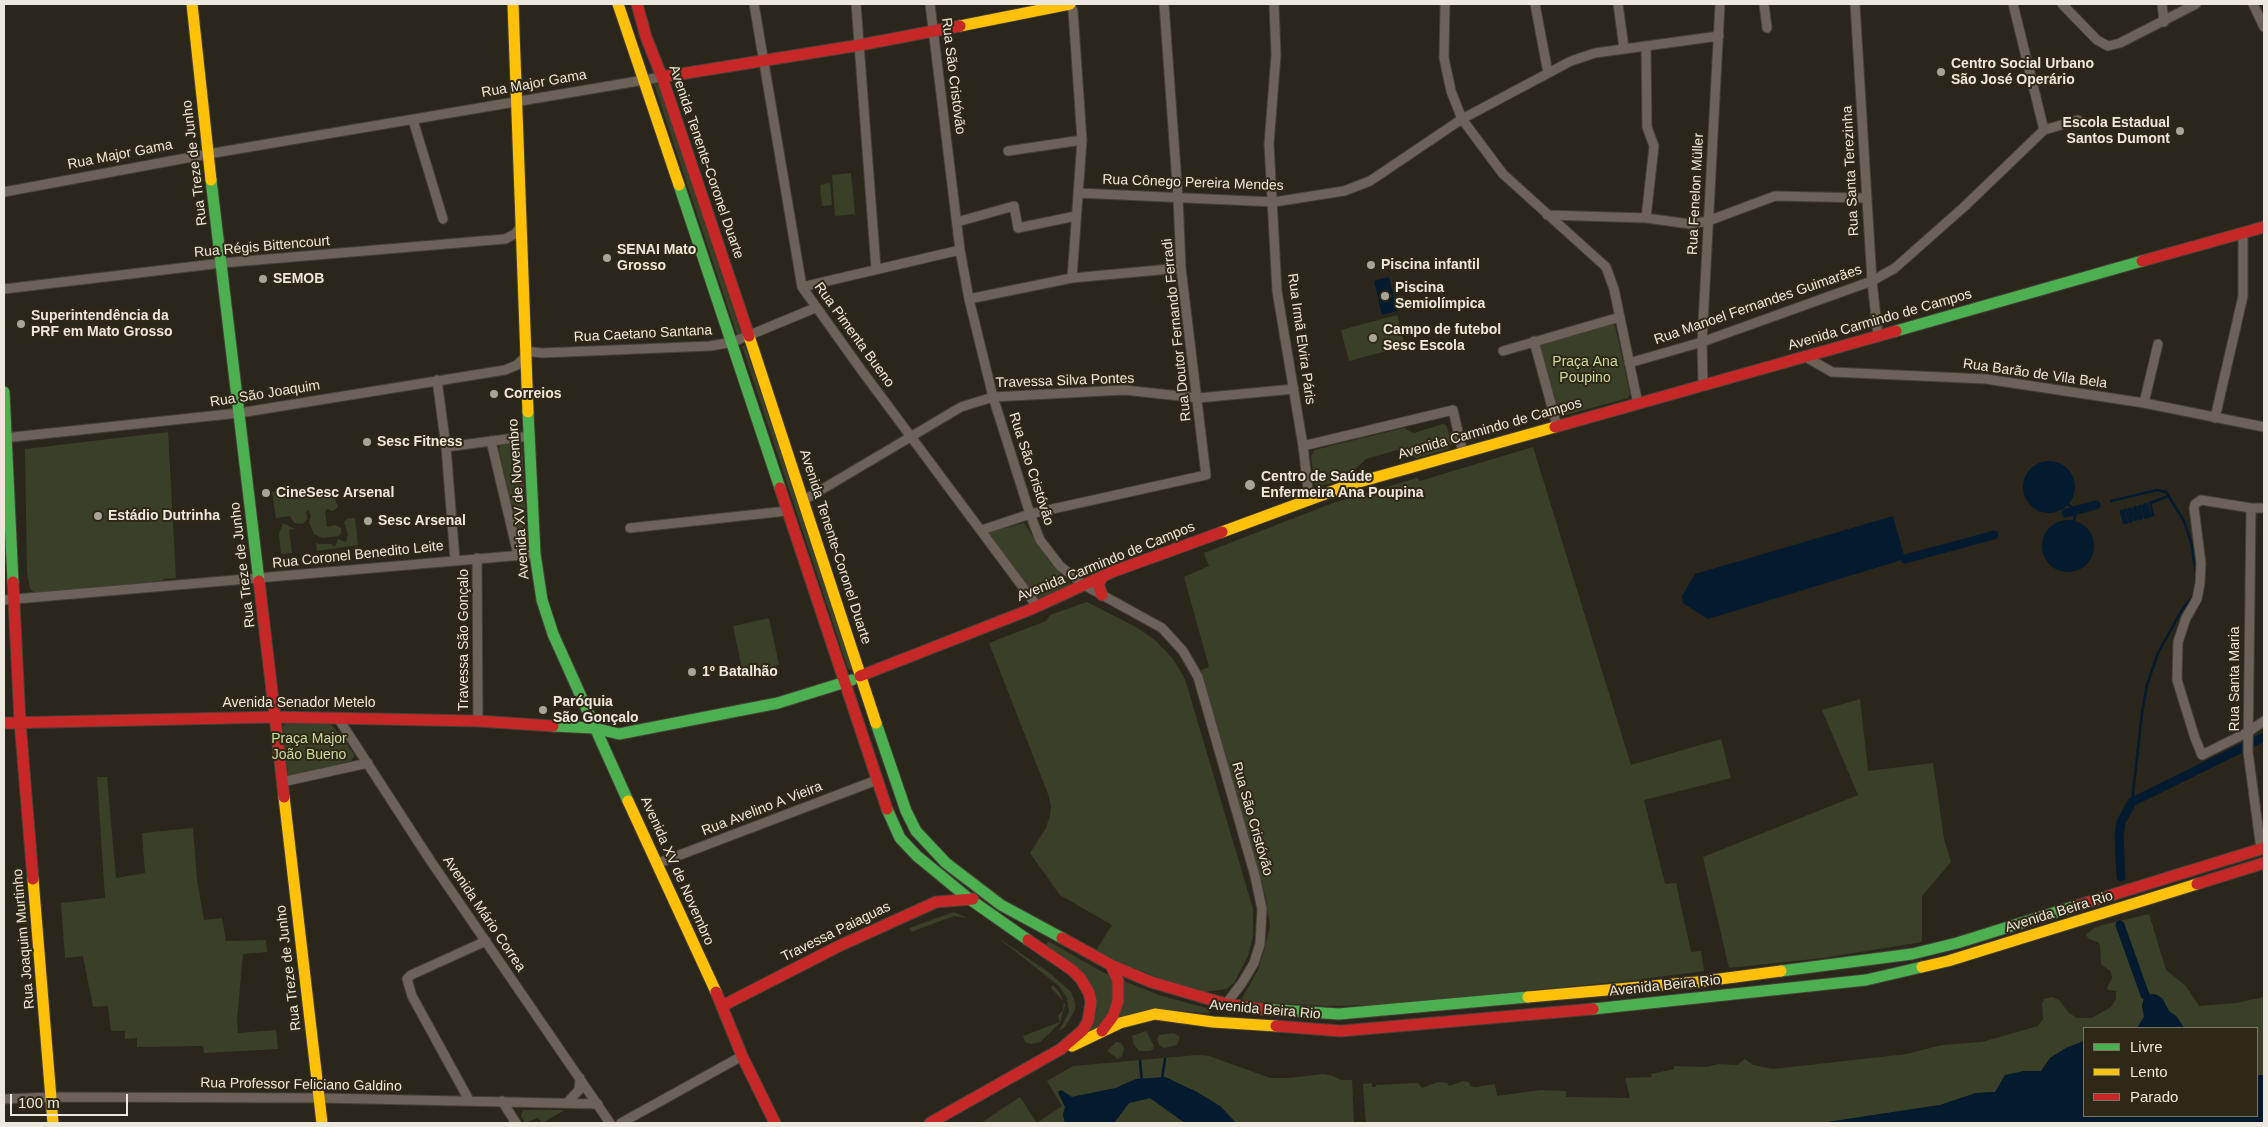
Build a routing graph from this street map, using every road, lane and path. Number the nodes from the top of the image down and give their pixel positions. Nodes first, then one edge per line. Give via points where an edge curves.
1 (192, 4) edge
2 (637, 4) edge
3 (754, 4) edge
4 (856, 4) edge
5 (930, 4) edge
6 (1070, 4) edge
7 (1164, 4) edge
8 (1274, 4) edge
9 (1445, 4) edge
10 (1535, 4) edge
11 (1618, 4) edge
12 (1720, 4) edge
13 (1764, 4) edge
14 (1855, 4) edge
15 (2013, 4) edge
16 (2062, 4) edge
17 (2162, 4) edge
18 (2196, 4) edge
19 (2253, 4) edge
20 (513, 5) edge
21 (620, 9) edge
22 (2164, 22) junction
23 (2264, 27) edge
24 (1766, 28) dead end
25 (933, 31) junction
26 (1719, 36) junction
27 (646, 37) junction
28 (860, 45) junction
29 (1646, 46) junction
30 (1624, 48) junction
31 (764, 60) junction
32 (1548, 73) junction
33 (662, 77) junction
34 (643, 80) junction
35 (515, 102) junction
36 (1462, 119) junction
37 (413, 120) junction
38 (2078, 120) dead end
39 (2044, 130) junction
40 (1082, 140) junction
41 (1008, 151) dead end
42 (208, 154) junction
43 (4, 192) edge
44 (1078, 193) junction
45 (1178, 197) junction
46 (1866, 198) junction
47 (1274, 202) junction
48 (1546, 215) junction
49 (1076, 216) junction
50 (1646, 218) junction
51 (443, 219) dead end
52 (1708, 221) junction
53 (957, 222) junction
54 (2264, 227) edge
55 (520, 228) junction
56 (2244, 233) junction
57 (960, 250) junction
58 (222, 263) junction
59 (876, 268) junction
60 (1182, 268) junction
61 (1072, 278) junction
62 (1872, 281) junction
63 (802, 287) junction
64 (4, 289) edge
65 (969, 299) junction
66 (815, 308) junction
67 (1620, 317) junction
68 (749, 335) junction
69 (1878, 336) junction
70 (1534, 341) junction
71 (733, 342) junction
72 (1702, 342) junction
73 (2158, 344) dead end
74 (1503, 351) dead end
75 (525, 354) junction
76 (1804, 356) junction
77 (1629, 363) junction
78 (437, 380) junction
79 (1703, 386) junction
80 (1294, 389) junction
81 (4, 392) edge
82 (993, 397) junction
83 (1198, 398) junction
84 (2144, 403) junction
85 (1638, 404) junction
86 (239, 413) junction
87 (2215, 418) junction
88 (1557, 426) junction
89 (2264, 427) edge
90 (530, 436) junction
91 (5, 438) edge
92 (912, 438) junction
93 (491, 441) junction
94 (1303, 446) junction
95 (446, 447) junction
96 (1463, 453) junction
97 (1310, 498) junction
98 (804, 500) junction
99 (2251, 508) junction
100 (2264, 508) edge
101 (787, 511) junction
102 (1030, 514) junction
103 (630, 528) dead end
104 (982, 530) junction
105 (535, 554) junction
106 (518, 555) junction
107 (477, 558) junction
108 (455, 560) junction
109 (1103, 576) junction
110 (260, 579) junction
111 (1084, 585) junction
112 (1102, 596) junction
113 (9, 600) edge
114 (1038, 606) junction
115 (860, 676) junction
116 (843, 682) junction
117 (275, 717) junction
118 (338, 717) junction
119 (478, 721) junction
120 (2264, 721) edge
121 (20, 722) junction
122 (4, 723) edge
123 (594, 728) junction
124 (2248, 732) junction
125 (619, 734) junction
126 (611, 761) junction
127 (368, 762) junction
128 (877, 780) junction
129 (282, 782) junction
130 (2263, 848) edge
131 (946, 863) junction
132 (2264, 863) edge
133 (656, 864) junction
134 (968, 898) junction
135 (1001, 905) junction
136 (486, 941) junction
137 (1111, 965) junction
138 (1824, 966) junction
139 (1151, 982) joint
140 (1697, 982) junction
141 (1774, 991) junction
142 (1669, 1000) junction
143 (1226, 1004) junction
144 (722, 1006) junction
145 (1155, 1014) junction
146 (1102, 1032) junction
147 (1061, 1049) junction
148 (742, 1056) junction
149 (580, 1078) junction
150 (52, 1097) junction
151 (320, 1098) junction
152 (4, 1099) edge
153 (468, 1100) junction
154 (502, 1101) junction
155 (567, 1103) junction
156 (598, 1104) junction
157 (53, 1123) edge
158 (322, 1123) edge
159 (516, 1123) edge
160 (610, 1123) edge
161 (622, 1123) edge
162 (775, 1123) edge
163 (930, 1123) edge

1 - 42 main road, Rua Treze de Junho
2 - 27 main road, Avenida Tenente-Coronel Duarte
3 - 31 street, Rua Pimenta Bueno
4 - 28 street
5 - 25 street, Rua São Cristóvão
6 - 25 main road, Rua Major Gama
6 - 40 street
7 - 45 street, Rua Doutor Fernando Ferradi
8 - 47 street, Rua Irmã Elvira Páris via 1276,55 1270,144
9 - 36 street via 1444,58 1451,91
10 - 32 street
11 - 30 street
12 - 26 street, Rua Fenelon Müller
13 - 24 street
14 - 46 street, Rua Santa Terezinha
15 - 39 street
16 - 22 street via 2097,40 2108,46
17 - 22 street
18 - 22 street
19 - 23 street
20 - 35 main road, Avenida XV de Novembro
21 - 27 main road
21 - 34 main road
25 - 28 main road, Rua Major Gama
25 - 53 street, Rua São Cristóvão
26 - 29 street, Rua Cônego Pereira Mendes
26 - 52 street, Rua Fenelon Müller
27 - 33 main road, Avenida Tenente-Coronel Duarte
28 - 31 main road, Rua Major Gama
28 - 59 street
29 - 30 street, Rua Cônego Pereira Mendes
29 - 50 street via 1647,127 1654,146
30 - 32 street, Rua Cônego Pereira Mendes via 1595,53
31 - 33 main road, Rua Major Gama
31 - 63 street, Rua Pimenta Bueno
32 - 36 street, Rua Cônego Pereira Mendes
33 - 34 street, Rua Major Gama
33 - 68 main road, Avenida Tenente-Coronel Duarte
34 - 35 street, Rua Major Gama
34 - 71 main road
35 - 37 street, Rua Major Gama
35 - 55 main road, Avenida XV de Novembro
36 - 47 street, Rua Cônego Pereira Mendes via 1370,181 1344,191
36 - 48 street via 1503,174
37 - 42 street, Rua Major Gama
37 - 51 street
38 - 39 street, Rua Manoel Fernandes Guimarães
39 - 62 street, Rua Manoel Fernandes Guimarães via 1895,268
40 - 41 street
40 - 44 street
42 - 43 street, Rua Major Gama
42 - 58 main road, Rua Treze de Junho
44 - 45 street, Rua Cônego Pereira Mendes
44 - 49 street
45 - 47 street, Rua Cônego Pereira Mendes
45 - 60 street, Rua Doutor Fernando Ferradi
46 - 52 street via 1775,196
46 - 62 street, Rua Santa Terezinha
47 - 80 street, Rua Irmã Elvira Páris via 1277,290
48 - 50 street
48 - 67 street via 1606,267
49 - 53 street via 1018,228 1014,206
49 - 61 street
50 - 52 street via 1690,224
52 - 72 street, Rua Fenelon Müller
53 - 57 street, Rua São Cristóvão
54 - 56 main road, Avenida Carmindo de Campos
55 - 58 street, Rua Régis Bittencourt via 505,239
55 - 75 main road, Avenida XV de Novembro
56 - 69 main road, Avenida Carmindo de Campos
56 - 87 street via 2243,296
57 - 59 street
57 - 65 street, Rua São Cristóvão
58 - 64 street, Rua Régis Bittencourt
58 - 86 main road, Rua Treze de Junho
59 - 63 street
60 - 61 street
60 - 83 street, Rua Doutor Fernando Ferradi
61 - 65 street
62 - 69 street, Rua Santa Terezinha
62 - 72 street, Rua Manoel Fernandes Guimarães
63 - 66 street, Rua Pimenta Bueno
65 - 82 street, Rua São Cristóvão
66 - 68 street, Rua Caetano Santana
66 - 92 street, Rua Pimenta Bueno
67 - 70 street
67 - 77 street
68 - 71 street, Rua Caetano Santana
68 - 98 main road, Avenida Tenente-Coronel Duarte
69 - 76 main road, Avenida Carmindo de Campos
70 - 74 street
70 - 88 street
71 - 75 street, Rua Caetano Santana
71 - 101 main road
72 - 77 street, Rua Manoel Fernandes Guimarães
72 - 79 street, Rua Fenelon Müller
73 - 84 street
75 - 78 street, Rua São Joaquim via 517,365 505,370
75 - 90 main road, Avenida XV de Novembro
76 - 79 main road, Avenida Carmindo de Campos
76 - 84 street, Rua Barão de Vila Bela via 1832,372 1986,379
77 - 85 street
78 - 86 street, Rua São Joaquim
78 - 95 street
79 - 85 main road, Avenida Carmindo de Campos
80 - 83 street, Travessa Silva Pontes
80 - 94 street, Rua Irmã Elvira Páris
81 - 91 main road, Rua Joaquim Murtinho
82 - 83 street, Travessa Silva Pontes via 1124,390
82 - 92 street, Travessa Silva Pontes via 961,407
82 - 102 street, Rua São Cristóvão
83 - 102 street, Rua Doutor Fernando Ferradi via 1206,474
84 - 87 street, Rua Barão de Vila Bela
85 - 88 main road, Avenida Carmindo de Campos
86 - 91 street, Rua São Joaquim
86 - 110 main road, Rua Treze de Junho
87 - 89 street, Rua Barão de Vila Bela
88 - 96 main road, Avenida Carmindo de Campos
90 - 93 street
90 - 105 main road, Avenida XV de Novembro
91 - 113 main road, Rua Joaquim Murtinho
92 - 98 street, Travessa Silva Pontes
92 - 104 street, Rua Pimenta Bueno
93 - 95 street
93 - 106 street
94 - 96 street via 1453,410
94 - 97 street, Rua Irmã Elvira Páris
95 - 108 street
96 - 97 main road, Avenida Carmindo de Campos
97 - 109 main road, Avenida Carmindo de Campos
98 - 115 main road, Avenida Tenente-Coronel Duarte
99 - 100 street
99 - 124 street, Rua Santa Maria
99 - 124 street via 2201,500 2195,504 2200,583 2198,599 2186,618 2178,642 2178,680 2202,755
101 - 103 street
101 - 116 main road
102 - 104 street
102 - 111 street, Rua São Cristóvão via 1040,540 1060,566
104 - 114 street, Rua Pimenta Bueno
105 - 106 street, Rua Coronel Benedito Leite
105 - 123 main road, Avenida XV de Novembro via 542,600 553,634
106 - 107 street, Rua Coronel Benedito Leite
107 - 108 street, Rua Coronel Benedito Leite
107 - 119 street, Travessa São Gonçalo
108 - 110 street, Rua Coronel Benedito Leite
109 - 111 main road, Avenida Carmindo de Campos
109 - 112 main road via 1098,584
110 - 113 street, Rua Coronel Benedito Leite
110 - 117 main road, Rua Treze de Junho
111 - 112 street, Rua São Cristóvão
111 - 114 main road, Avenida Carmindo de Campos
112 - 143 street, Rua São Cristóvão via 1162,628 1183,651 1198,677 1262,909 1260,944 1254,963
113 - 121 main road, Rua Joaquim Murtinho
114 - 115 main road, Avenida Carmindo de Campos
115 - 116 main road, Avenida Carmindo de Campos
115 - 131 main road, Avenida Tenente-Coronel Duarte via 906,811 916,831
116 - 125 main road, Avenida Carmindo de Campos via 778,703
116 - 128 main road
117 - 118 main road, Avenida Senador Metelo
117 - 121 main road, Avenida Senador Metelo
117 - 129 main road, Rua Treze de Junho
118 - 119 main road, Avenida Senador Metelo
118 - 127 street, Avenida Mário Correa
119 - 123 main road, Avenida Senador Metelo
120 - 124 street
121 - 122 main road, Avenida Senador Metelo
121 - 150 main road, Rua Joaquim Murtinho
123 - 125 main road, Avenida Carmindo de Campos
123 - 126 main road, Avenida XV de Novembro
124 - 130 street, Rua Santa Maria via 2248,752
125 - 126 main road via 611,748
126 - 133 main road, Avenida XV de Novembro
127 - 129 street
127 - 136 street, Avenida Mário Correa
128 - 133 street, Rua Avelino A Vieira
128 - 134 main road via 900,838
129 - 151 main road, Rua Treze de Junho
130 - 138 main road, Avenida Beira Rio via 1957,943 1912,954
131 - 134 main road
131 - 135 main road, Avenida Tenente-Coronel Duarte
132 - 141 main road, Avenida Beira Rio via 1948,961 1866,980
133 - 144 main road, Avenida XV de Novembro
134 - 135 main road
134 - 144 main road, Travessa Paiaguas via 936,902 912,912
134 - 147 main road via 1072,970 1086,987 1091,1002 1088,1021 1083,1030
135 - 137 main road, Avenida Tenente-Coronel Duarte
136 - 149 street, Avenida Mário Correa
136 - 153 street via 407,979 412,996
137 - 139 main road, Avenida Tenente-Coronel Duarte
137 - 146 main road via 1118,981 1118,1001
138 - 140 main road, Avenida Beira Rio
138 - 141 main road via 1775,978 1769,984
139 - 143 main road, Avenida Beira Rio
140 - 142 main road via 1693,992
140 - 143 main road, Avenida Beira Rio via 1339,1014 1279,1012
141 - 142 main road, Avenida Beira Rio
142 - 145 main road, Avenida Beira Rio via 1341,1031 1213,1022
143 - 145 main road via 1210,1014 1164,1010
144 - 148 main road, Avenida XV de Novembro
145 - 146 main road, Avenida Beira Rio via 1140,1016
146 - 147 main road, Avenida Beira Rio
147 - 163 main road
148 - 161 street
148 - 162 main road, Avenida XV de Novembro
149 - 155 street via 579,1090
149 - 156 street, Avenida Mário Correa
150 - 151 street, Rua Professor Feliciano Galdino
150 - 152 street, Rua Professor Feliciano Galdino
150 - 157 main road, Rua Joaquim Murtinho
151 - 153 street, Rua Professor Feliciano Galdino
151 - 158 main road, Rua Treze de Junho
153 - 154 street, Rua Professor Feliciano Galdino
154 - 155 street, Rua Professor Feliciano Galdino
154 - 159 street
155 - 156 street, Rua Professor Feliciano Galdino
156 - 160 street, Avenida Mário Correa

